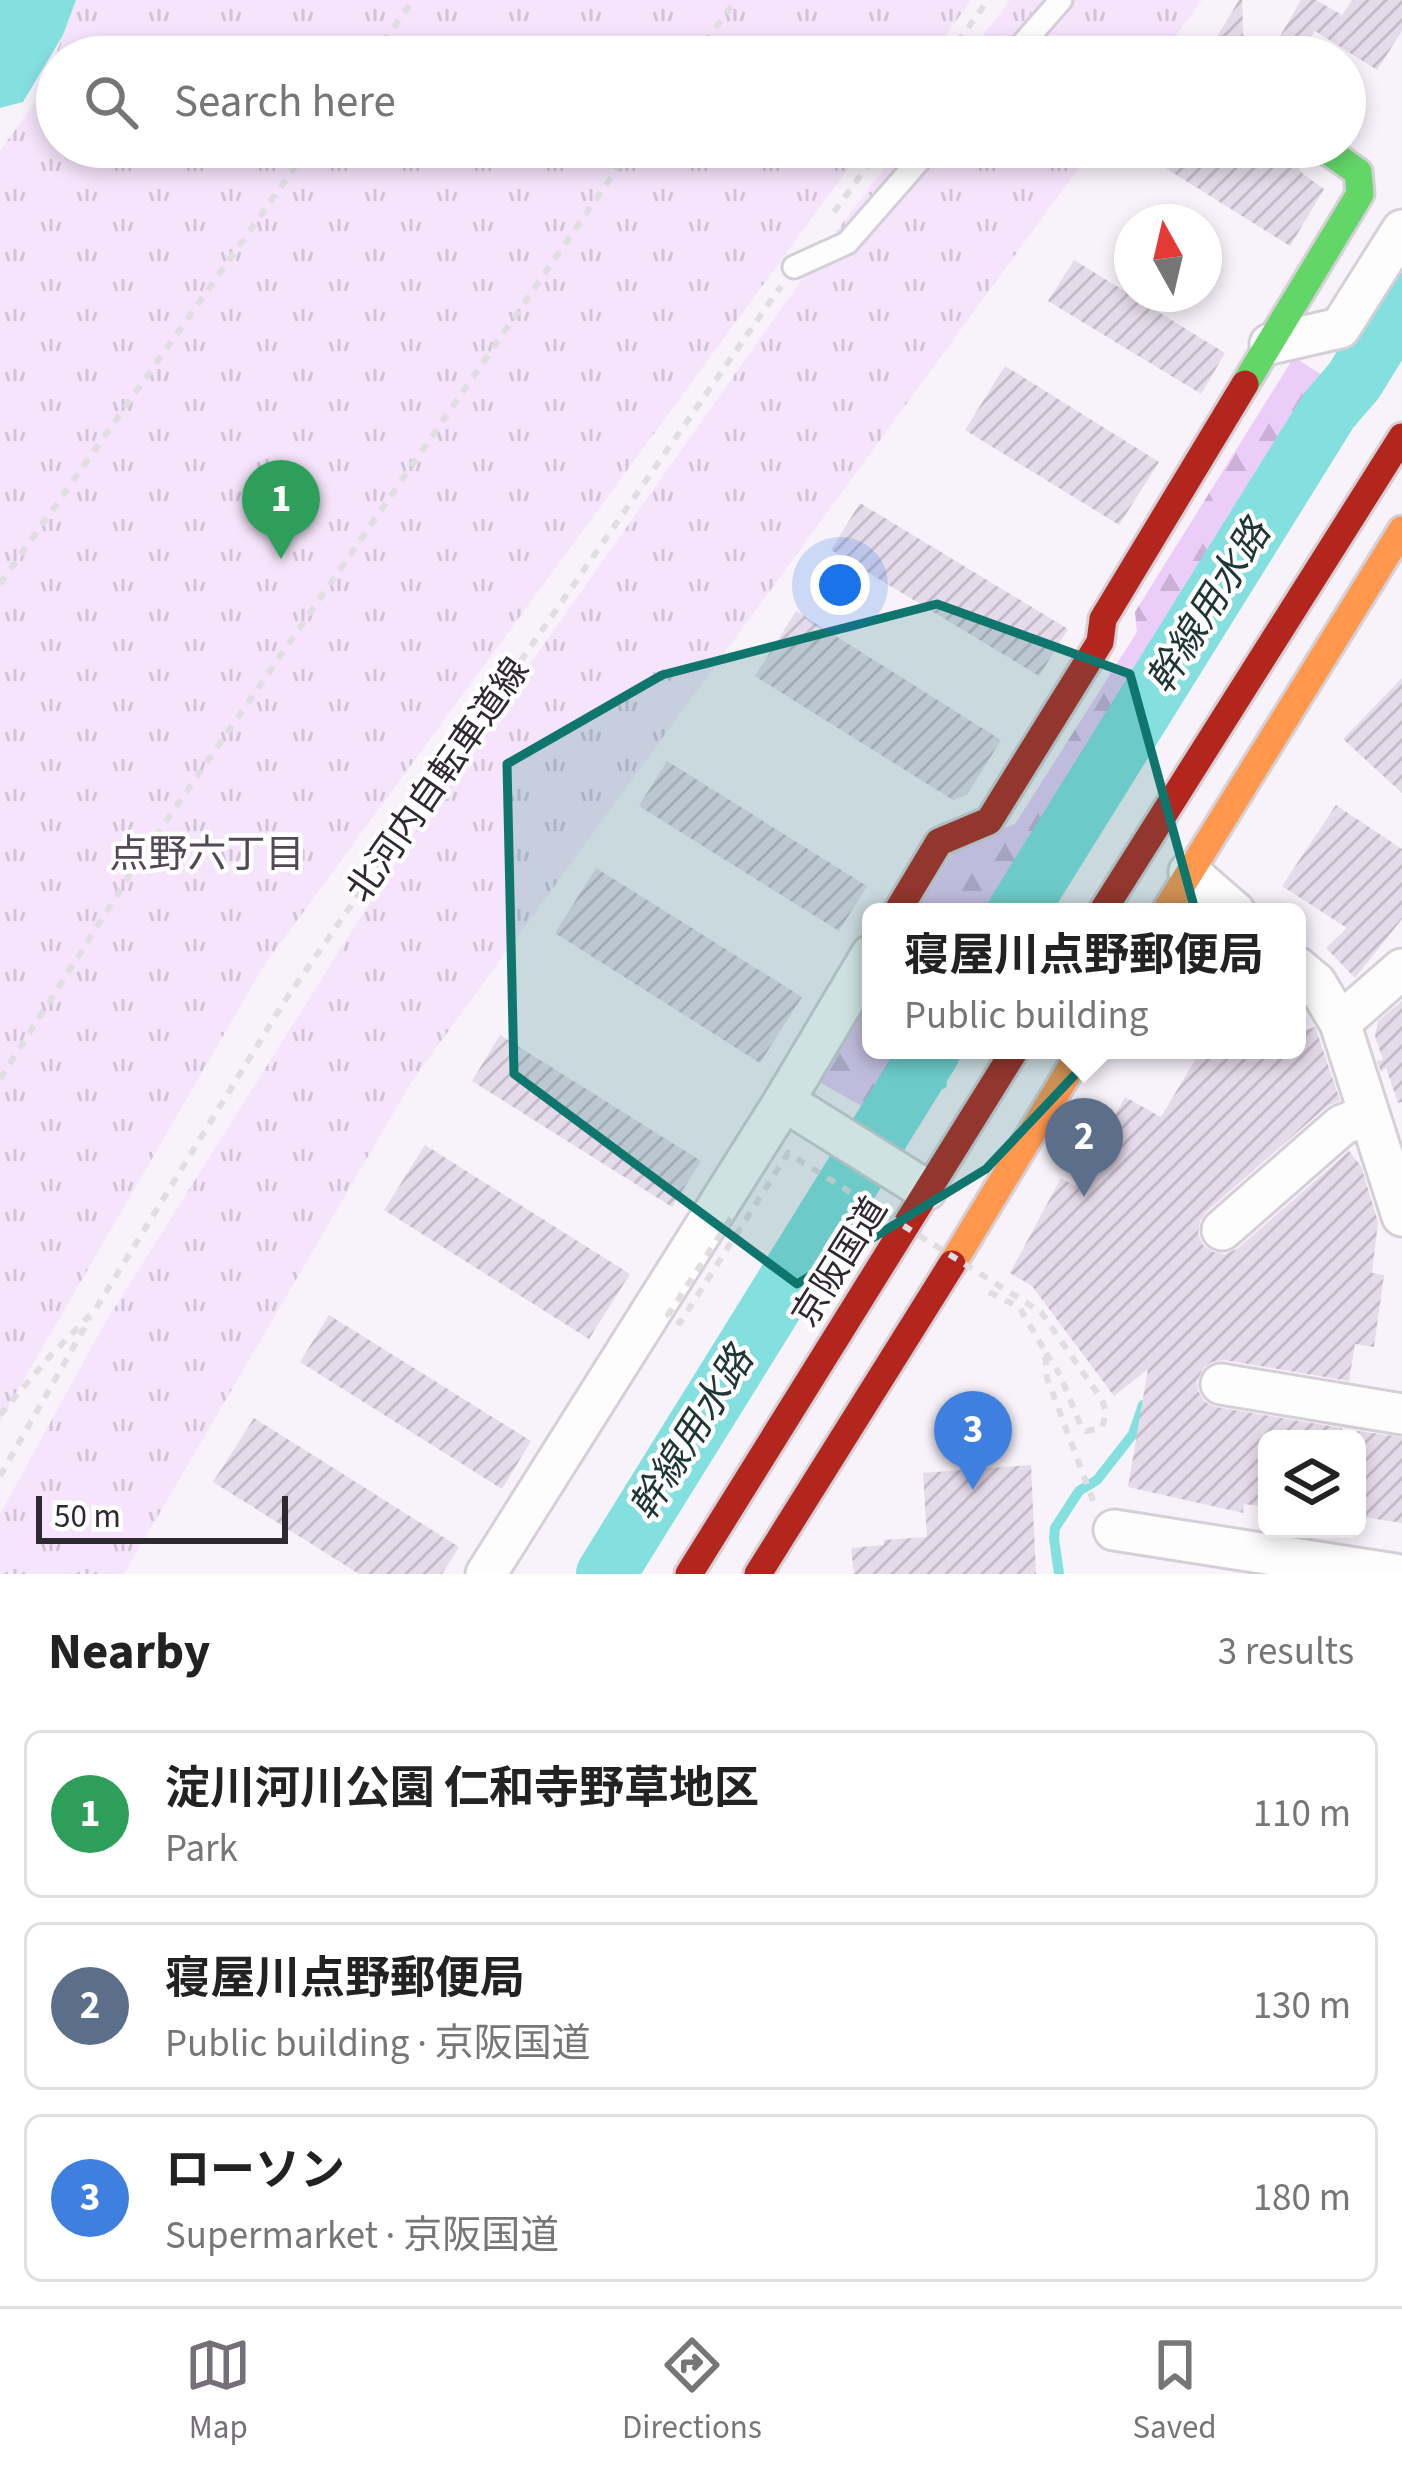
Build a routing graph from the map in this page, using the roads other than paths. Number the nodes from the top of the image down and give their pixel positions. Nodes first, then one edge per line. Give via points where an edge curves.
1 (1061, 0) edge
2 (1029, 36) edge
3 (913, 168) edge
4 (1352, 168) edge
5 (1402, 230) edge
6 (794, 267) road end
7 (1270, 344) junction
8 (1402, 437) edge
9 (1402, 530) edge
10 (1190, 872) junction
11 (902, 903) edge
12 (1108, 903) edge
13 (1171, 903) edge
14 (1225, 903) edge
15 (1402, 969) edge
16 (862, 970) edge
17 (1306, 975) edge
18 (1340, 1023) junction
19 (1009, 1059) edge
20 (1077, 1059) edge
21 (784, 1101) junction
22 (1369, 1114) junction
23 (926, 1190) junction
24 (1402, 1216) edge
25 (1222, 1230) dead end
26 (1222, 1384) dead end
27 (1402, 1414) edge
28 (1114, 1530) dead end
29 (1254, 1563) edge
30 (486, 1574) edge
31 (689, 1574) edge
32 (758, 1574) edge
33 (1395, 1574) edge

1 - 2 lane
3 - 6 lane via 847,242
4 - 7 main road via 1360,194
5 - 7 street via 1340,328
7 - 11 main road via 989,821 939,842
8 - 12 main road
9 - 10 main road
10 - 13 main road
10 - 14 street
15 - 18 street
16 - 21 street
17 - 18 street
18 - 22 street
19 - 23 main road, 京阪国道
20 - 32 main road
21 - 23 street
21 - 30 street
22 - 24 street
22 - 25 street via 1342,1125
23 - 31 main road, 京阪国道
26 - 27 street
28 - 29 street
29 - 33 street

